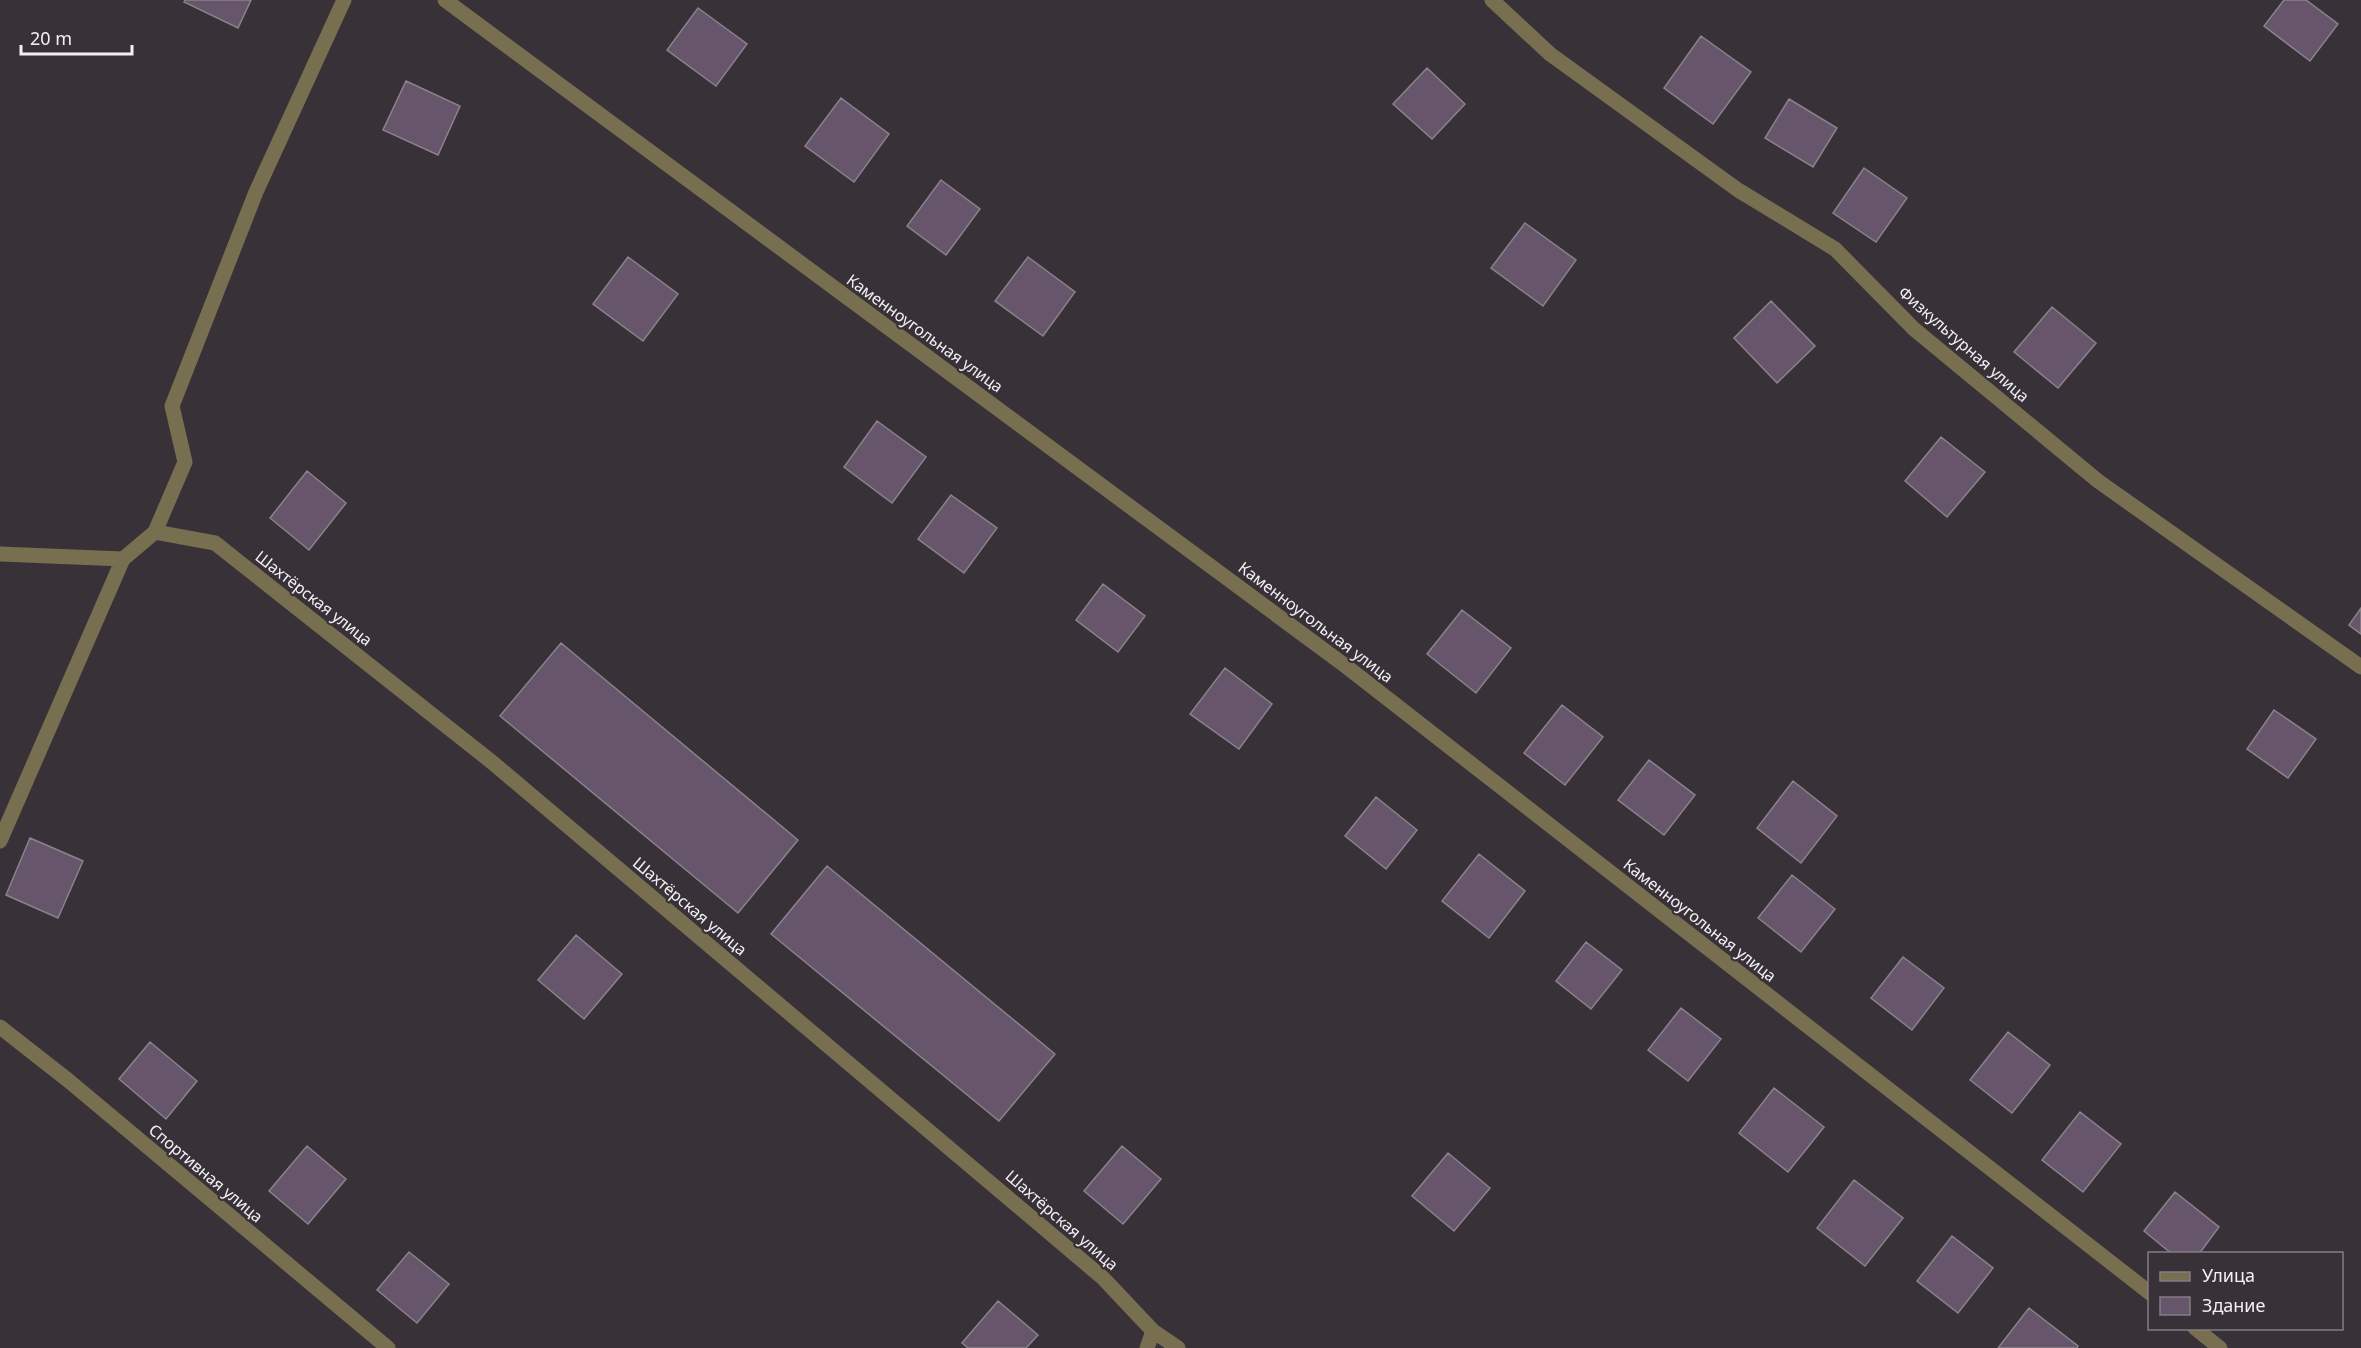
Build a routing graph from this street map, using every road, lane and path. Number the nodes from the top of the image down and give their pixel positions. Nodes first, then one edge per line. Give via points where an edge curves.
1 (344, 0) edge
2 (445, 0) edge
3 (1492, 0) edge
4 (155, 532) junction
5 (0, 554) edge
6 (123, 559) junction
7 (2361, 667) edge
8 (0, 841) edge
9 (0, 1027) edge
10 (2148, 1291) edge
11 (2196, 1330) edge
12 (1153, 1331) junction
13 (388, 1348) edge
14 (1147, 1348) edge
15 (1178, 1348) edge
16 (2220, 1348) edge

1 - 4 street via 256,192 172,406 185,462
2 - 10 street, Каменноугольная улица via 1347,667
3 - 7 street, Физкультурная улица via 1550,54 1587,81 1738,190 1835,249 1914,329 2098,481
4 - 6 street
4 - 12 street, Шахтёрская улица via 215,543 493,763 1103,1278
5 - 6 street
6 - 8 street
9 - 13 street, Спортивная улица
11 - 16 street
12 - 14 street
12 - 15 street, Шахтёрская улица

